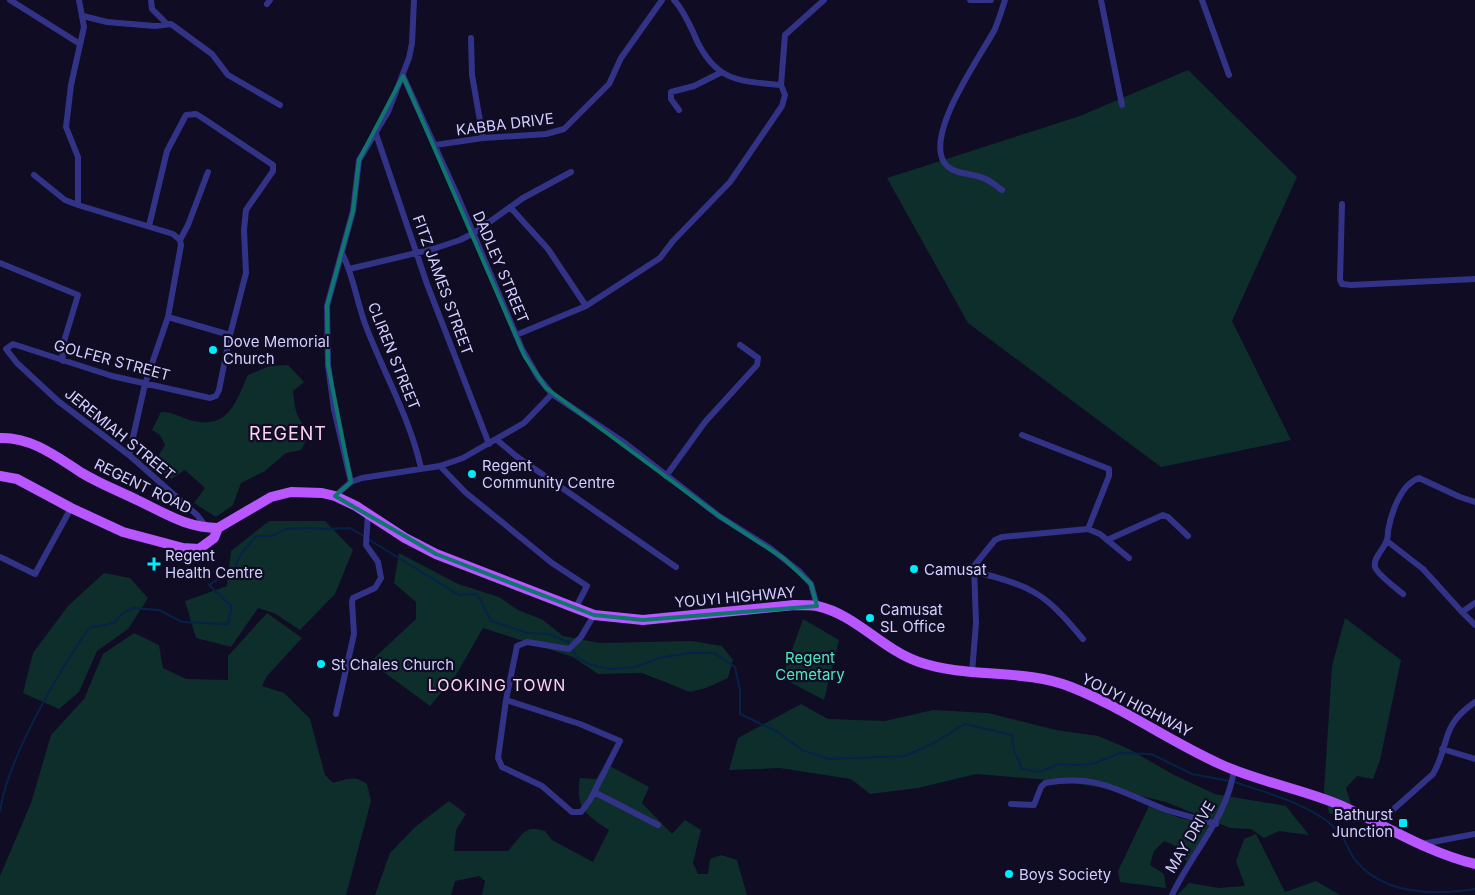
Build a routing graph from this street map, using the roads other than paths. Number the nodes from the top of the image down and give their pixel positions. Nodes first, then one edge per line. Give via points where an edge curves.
1 (10, 0) edge
2 (79, 0) edge
3 (151, 0) edge
4 (414, 0) edge
5 (662, 0) edge
6 (674, 0) edge
7 (824, 0) edge
8 (970, 0) edge
9 (991, 0) edge
10 (1005, 0) edge
11 (1101, 0) edge
12 (1202, 0) edge
13 (83, 16) junction
14 (166, 23) junction
15 (471, 38) dead end
16 (80, 44) junction
17 (720, 73) junction
18 (1229, 75) dead end
19 (403, 76) junction
20 (781, 85) junction
21 (1122, 105) dead end
22 (280, 106) dead end
23 (679, 110) dead end
24 (376, 134) junction
25 (483, 138) junction
26 (435, 146) junction
27 (208, 172) dead end
28 (572, 172) dead end
29 (34, 175) dead end
30 (1002, 190) dead end
31 (1342, 204) dead end
32 (78, 205) junction
33 (510, 207) junction
34 (149, 226) junction
35 (474, 233) junction
36 (180, 240) junction
37 (417, 252) junction
38 (342, 253) junction
39 (0, 263) edge
40 (349, 269) junction
41 (1475, 279) edge
42 (586, 306) junction
43 (168, 317) junction
44 (230, 335) junction
45 (516, 335) junction
46 (740, 346) dead end
47 (7, 351) joint
48 (64, 361) junction
49 (145, 384) junction
50 (552, 394) junction
51 (1022, 435) dead end
52 (0, 438) edge
53 (497, 440) junction
54 (489, 444) junction
55 (129, 455) junction
56 (440, 466) junction
57 (421, 468) junction
58 (666, 476) junction
59 (0, 477) edge
60 (351, 482) junction
61 (335, 496) junction
62 (1475, 502) edge
63 (71, 508) junction
64 (368, 513) junction
65 (213, 528) junction
66 (1088, 529) junction
67 (1188, 536) dead end
68 (1107, 540) junction
69 (1387, 541) junction
70 (0, 557) edge
71 (1129, 558) dead end
72 (676, 567) dead end
73 (973, 571) junction
74 (1403, 594) dead end
75 (1475, 603) edge
76 (817, 606) junction
77 (574, 609) junction
78 (1462, 612) junction
79 (594, 615) junction
80 (1475, 624) edge
81 (1083, 640) dead end
82 (972, 672) junction
83 (506, 700) junction
84 (1475, 702) edge
85 (336, 714) dead end
86 (1442, 749) junction
87 (1475, 758) edge
88 (1233, 774) junction
89 (594, 792) junction
90 (1011, 804) dead end
91 (1216, 824) junction
92 (658, 825) dead end
93 (1377, 825) junction
94 (1475, 834) edge
95 (1419, 844) junction
96 (1475, 864) edge
97 (1172, 895) edge

1 - 16 street
2 - 13 street
3 - 14 street via 152,9
4 - 19 street via 412,43
5 - 25 street, KABBA DRIVE via 628,47 608,84 564,129 546,134
6 - 17 street via 707,59
7 - 20 street via 785,35
8 - 9 street
10 - 30 street via 995,27 944,125 940,146 943,159 953,170 983,178
11 - 21 street
12 - 18 street
13 - 14 street via 107,22 155,26
13 - 16 street
14 - 22 street via 212,54 221,69 236,81
15 - 25 street via 472,75
16 - 32 street via 66,127 78,157
17 - 20 street via 749,82
17 - 23 street via 694,86 671,92 670,96
19 - 24 street
19 - 26 street, DADLEY STREET
20 - 42 street via 785,95 782,106 730,182 708,207 655,262
24 - 37 street, FITZ JAMES STREET
24 - 38 street via 358,160 353,210
25 - 26 street, KABBA DRIVE
26 - 35 street, DADLEY STREET
27 - 36 street
28 - 33 street
29 - 32 street via 65,200
31 - 41 street via 1342,284
32 - 34 street
33 - 35 street
33 - 42 street via 548,249
34 - 36 street via 173,234
34 - 44 street via 167,151 186,115 196,114 271,163 274,168 246,210 246,273
35 - 37 street via 446,245
35 - 45 street, DADLEY STREET
36 - 43 street
37 - 40 street
37 - 54 street, FITZ JAMES STREET
38 - 40 street, CLIREN STREET
38 - 60 street via 327,306 327,340 334,410
39 - 48 street via 78,295 62,348
40 - 57 street, CLIREN STREET via 364,320 407,421
42 - 45 street
43 - 44 street
43 - 49 street
44 - 49 street, GOLFER STREET via 216,396 210,398
45 - 50 street, DADLEY STREET via 531,366
46 - 58 street via 758,358 757,366 705,422
47 - 48 street, GOLFER STREET via 7,346 13,344
47 - 55 street, JEREMIAH STREET via 58,401
48 - 49 street, GOLFER STREET
49 - 55 street
50 - 53 street via 524,424
50 - 58 street, DADLEY STREET via 624,442
51 - 66 street via 1109,469
52 - 65 main road, REGENT ROAD via 27,442 53,453 99,483 175,520
53 - 54 street
53 - 72 street
54 - 56 street
55 - 65 street, JEREMIAH STREET
56 - 57 street
56 - 77 street via 465,492 552,563 587,586
57 - 60 street
58 - 76 street, DADLEY STREET via 799,571 811,584
59 - 63 main road via 17,479
60 - 61 street
61 - 64 main road, YOUYI HIGHWAY
61 - 65 main road, YOUYI HIGHWAY via 304,491 271,497
62 - 69 street via 1426,480 1412,480 1398,500
63 - 65 main road via 123,532 183,548 199,549 214,538
63 - 70 street via 35,574
64 - 77 main road, YOUYI HIGHWAY via 436,554
64 - 85 street via 366,545 378,562 381,578 375,588 357,596 352,602 354,634
66 - 68 street
66 - 73 street via 1002,537 995,540 976,561
67 - 68 street via 1163,515
68 - 71 street
69 - 74 street via 1376,558 1375,566
69 - 78 street via 1423,569
73 - 81 street via 1014,582 1040,594 1059,610
73 - 82 street via 976,623
75 - 78 street
76 - 79 main road, YOUYI HIGHWAY via 794,605 643,620
76 - 82 main road, YOUYI HIGHWAY via 917,661
77 - 79 main road, YOUYI HIGHWAY
78 - 80 street
79 - 83 street via 581,638 569,649 527,642 519,644
82 - 88 main road, YOUYI HIGHWAY via 1028,676 1068,686 1111,704
83 - 89 street via 620,741
83 - 89 street via 499,765 542,786 575,814 583,810
84 - 86 street via 1448,730
86 - 87 street
86 - 93 street via 1438,766 1428,780
88 - 91 street, MAY DRIVE
88 - 93 main road, YOUYI HIGHWAY via 1324,799
89 - 92 street
90 - 91 street via 1034,805 1046,783 1091,780 1164,809
91 - 97 street, MAY DRIVE via 1188,864
93 - 95 main road, YOUYI HIGHWAY
94 - 95 street
95 - 96 main road, YOUYI HIGHWAY

